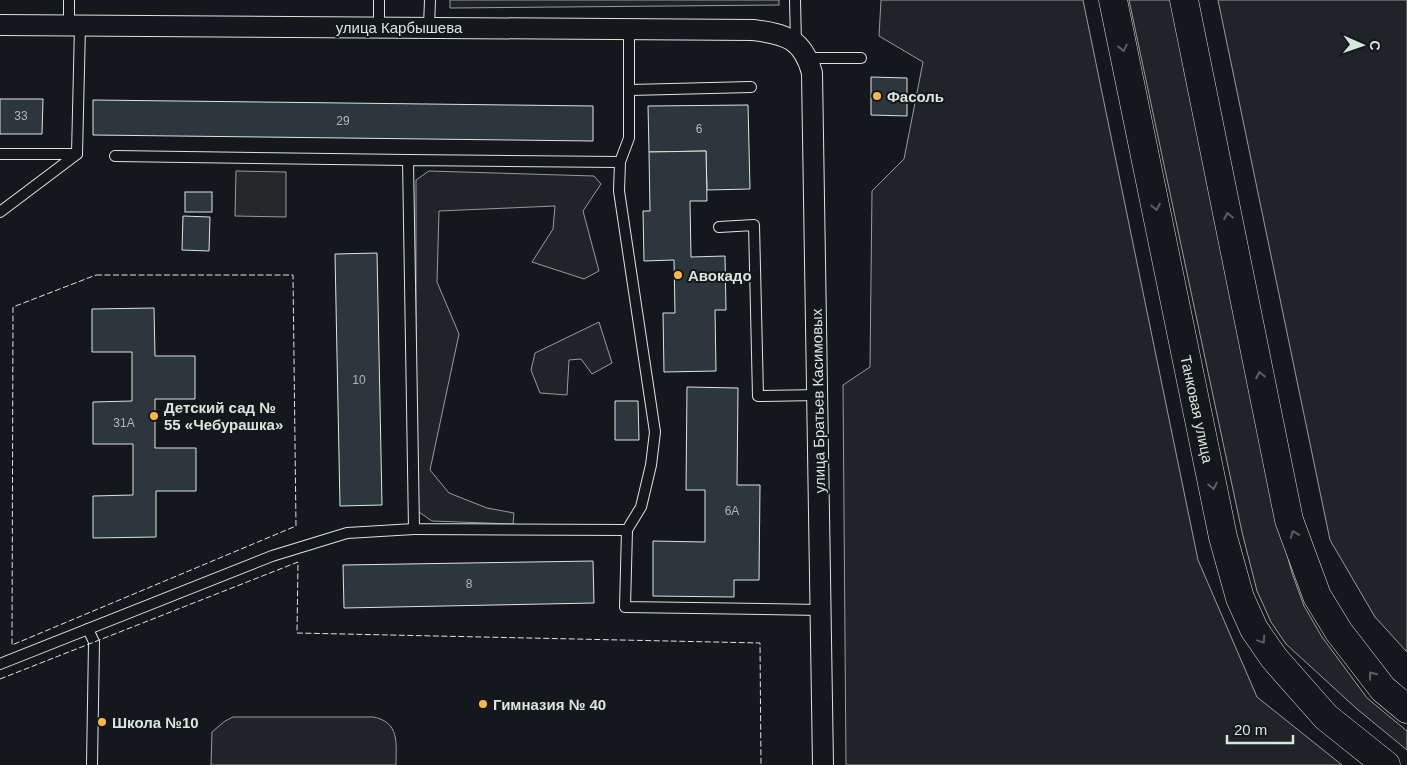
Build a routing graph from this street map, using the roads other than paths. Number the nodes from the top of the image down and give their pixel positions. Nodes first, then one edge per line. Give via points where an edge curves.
1 (69, 0) edge
2 (379, 0) edge
3 (430, 0) edge
4 (795, 0) edge
5 (1113, 0) edge
6 (1184, 0) edge
7 (0, 25) edge
8 (74, 26) junction
9 (379, 26) junction
10 (429, 26) junction
11 (629, 29) junction
12 (796, 42) junction
13 (808, 58) junction
14 (861, 58) dead end
15 (751, 87) dead end
16 (630, 90) junction
17 (0, 154) edge
18 (77, 154) junction
19 (115, 156) dead end
20 (408, 160) junction
21 (620, 162) junction
22 (0, 212) edge
23 (719, 227) dead end
24 (818, 395) junction
25 (414, 530) junction
26 (627, 530) junction
27 (822, 610) junction
28 (88, 629) junction
29 (0, 664) edge
30 (1407, 708) edge
31 (92, 765) edge
32 (823, 765) edge
33 (1386, 765) edge

1 - 8 lane
2 - 9 lane
3 - 10 lane
4 - 12 lane
5 -> 33 main road, Танковая улица via 1223,537 1240,598 1254,629 1274,658 1326,717
30 -> 6 main road via 1382,689 1334,625 1316,596 1289,520
7 - 8 street, улица Карбышева
8 - 9 street, улица Карбышева
8 - 18 lane
9 - 10 street, улица Карбышева
10 - 11 street, улица Карбышева
11 - 12 street, улица Карбышева via 753,30 771,32
11 - 16 lane
12 - 13 street, улица Братьев Касимовых
13 - 14 lane
13 - 24 street, улица Братьев Касимовых via 812,73
15 - 16 lane
16 - 21 lane via 629,138
17 - 18 lane
18 - 22 lane
19 - 20 lane
20 - 21 lane
20 - 25 lane
21 - 26 lane via 619,191 655,432 641,507
23 - 24 lane via 754,225 758,396
24 - 27 street, улица Братьев Касимовых
25 - 26 lane
25 - 28 lane via 347,533 272,556
26 - 27 lane via 625,608
27 - 32 street, улица Братьев Касимовых
28 - 29 lane
28 - 31 lane via 94,642

